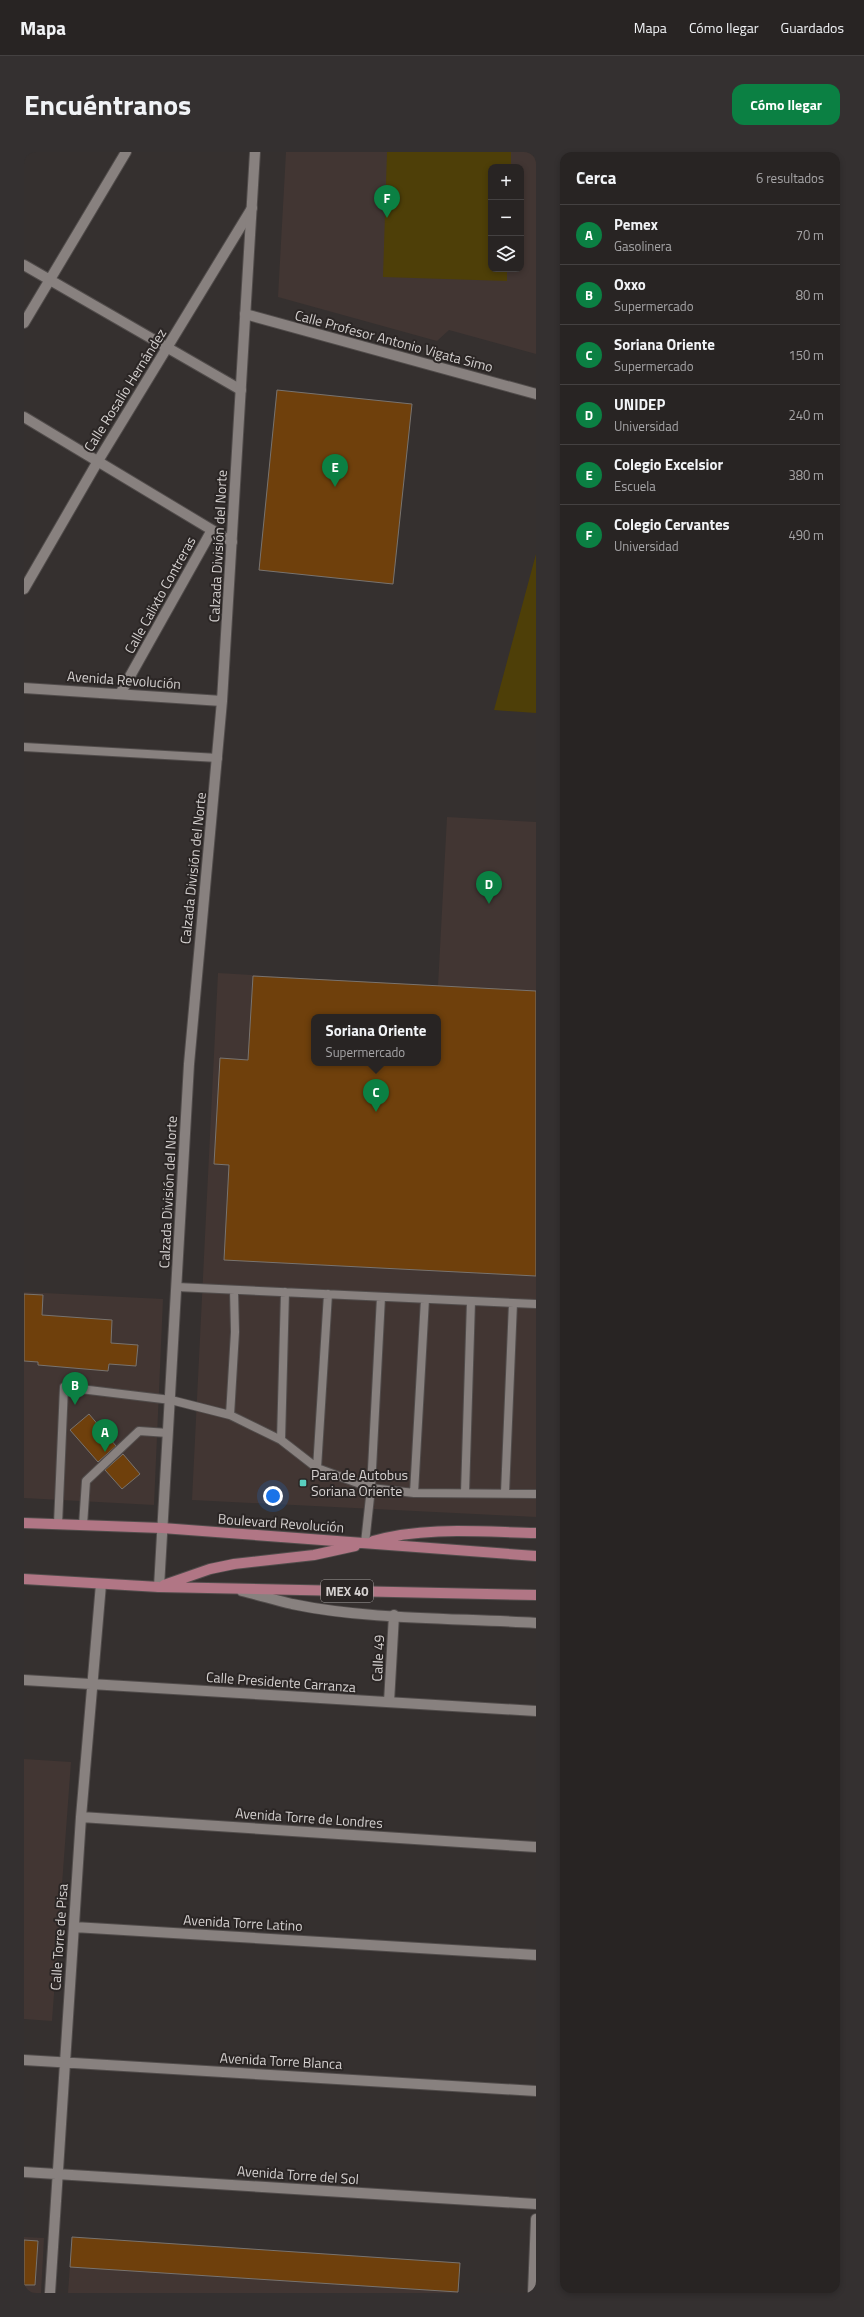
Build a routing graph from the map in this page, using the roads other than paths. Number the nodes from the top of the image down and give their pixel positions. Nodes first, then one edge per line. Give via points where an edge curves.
1 (126, 152) edge
2 (256, 152) edge
3 (252, 208) junction
4 (24, 266) edge
5 (49, 280) junction
6 (246, 314) junction
7 (24, 322) edge
8 (168, 348) junction
9 (241, 390) junction
10 (536, 394) edge
11 (24, 417) edge
12 (98, 461) junction
13 (212, 530) junction
14 (232, 542) junction
15 (24, 589) edge
16 (24, 688) edge
17 (120, 694) junction
18 (222, 701) junction
19 (24, 747) edge
20 (218, 758) junction
21 (177, 1287) junction
22 (234, 1290) junction
23 (285, 1292) junction
24 (328, 1294) junction
25 (381, 1297) junction
26 (425, 1299) junction
27 (471, 1301) junction
28 (513, 1303) junction
29 (536, 1304) edge
30 (171, 1400) junction
31 (230, 1415) junction
32 (168, 1433) junction
33 (281, 1440) junction
34 (317, 1468) junction
35 (371, 1488) junction
36 (414, 1492) junction
37 (465, 1493) junction
38 (505, 1493) junction
39 (536, 1494) edge
40 (24, 1523) edge
41 (58, 1524) junction
42 (82, 1525) junction
43 (162, 1528) junction
44 (536, 1533) edge
45 (365, 1543) junction
46 (536, 1556) edge
47 (24, 1579) edge
48 (101, 1584) junction
49 (159, 1587) junction
50 (234, 1589) junction
51 (536, 1595) edge
52 (394, 1615) junction
53 (536, 1622) edge
54 (24, 1680) edge
55 (93, 1684) junction
56 (389, 1702) junction
57 (536, 1711) edge
58 (81, 1817) junction
59 (536, 1847) edge
60 (74, 1927) junction
61 (536, 1955) edge
62 (24, 2060) edge
63 (65, 2062) junction
64 (536, 2091) edge
65 (24, 2172) edge
66 (58, 2174) junction
67 (536, 2204) edge
68 (536, 2219) edge
69 (50, 2293) edge
70 (533, 2293) edge

1 - 5 street
2 - 3 street, Calzada División del Norte
3 - 6 street, Calzada División del Norte
3 - 8 street, Calle Rosalío Hernández
4 - 5 street
5 - 7 street
5 - 8 street
6 - 9 street, Calzada División del Norte
6 - 10 street, Calle Profesor Antonio Vigata Simo
8 - 9 street
8 - 12 street, Calle Rosalío Hernández
9 - 14 street, Calzada División del Norte
11 - 12 street
12 - 13 street
12 - 15 street, Calle Rosalío Hernández
13 - 14 street
13 - 17 street, Calle Calixto Contreras
14 - 18 street, Calzada División del Norte
16 - 17 street, Avenida Revolución
17 - 18 street, Avenida Revolución
18 - 20 street, Calzada División del Norte
19 - 20 lane
20 - 21 street, Calzada División del Norte via 189,1064
21 - 22 lane
21 - 30 street, Calzada División del Norte
22 - 23 lane
22 - 31 lane via 235,1332
23 - 24 lane
23 - 33 lane
24 - 25 lane
24 - 34 lane
25 - 26 lane
25 - 35 lane
26 - 27 lane
26 - 36 lane
27 - 28 lane
27 - 37 lane
28 - 29 lane
28 - 38 lane
30 - 31 lane
30 - 32 street, Calzada División del Norte
30 - 41 lane via 64,1387
31 - 33 lane
32 - 42 lane via 138,1431 86,1481
32 - 43 street, Calzada División del Norte
33 - 34 lane
34 - 35 lane
35 - 36 lane
35 - 45 lane
36 - 37 lane
37 - 38 lane
38 - 39 lane
40 - 41 main road, Boulevard Revolución
41 - 42 main road, Boulevard Revolución
42 - 43 main road, Boulevard Revolución
43 - 45 main road, Boulevard Revolución
43 - 49 street, Calzada División del Norte
44 - 45 main road via 412,1533
45 - 46 main road, Boulevard Revolución
45 - 49 main road via 314,1556 210,1569
47 - 48 main road, MEX 40
48 - 49 main road, MEX 40
48 - 55 street, Calle Torre de Pisa
49 - 50 main road, MEX 40
50 - 51 main road, MEX 40
50 - 52 street via 306,1606
52 - 53 street
52 - 56 street, Calle 49
54 - 55 street, Calle Presidente Carranza
55 - 56 street, Calle Presidente Carranza
55 - 58 street, Calle Torre de Pisa
56 - 57 street, Calle Presidente Carranza
58 - 59 street, Avenida Torre de Londres
58 - 60 street, Calle Torre de Pisa
60 - 61 street, Avenida Torre Latino
60 - 63 street, Calle Torre de Pisa
62 - 63 street, Avenida Torre Blanca
63 - 64 street, Avenida Torre Blanca
63 - 66 street, Calle Torre de Pisa
65 - 66 street, Avenida Torre del Sol
66 - 67 street, Avenida Torre del Sol
66 - 69 street, Calle Torre de Pisa
68 - 70 street

